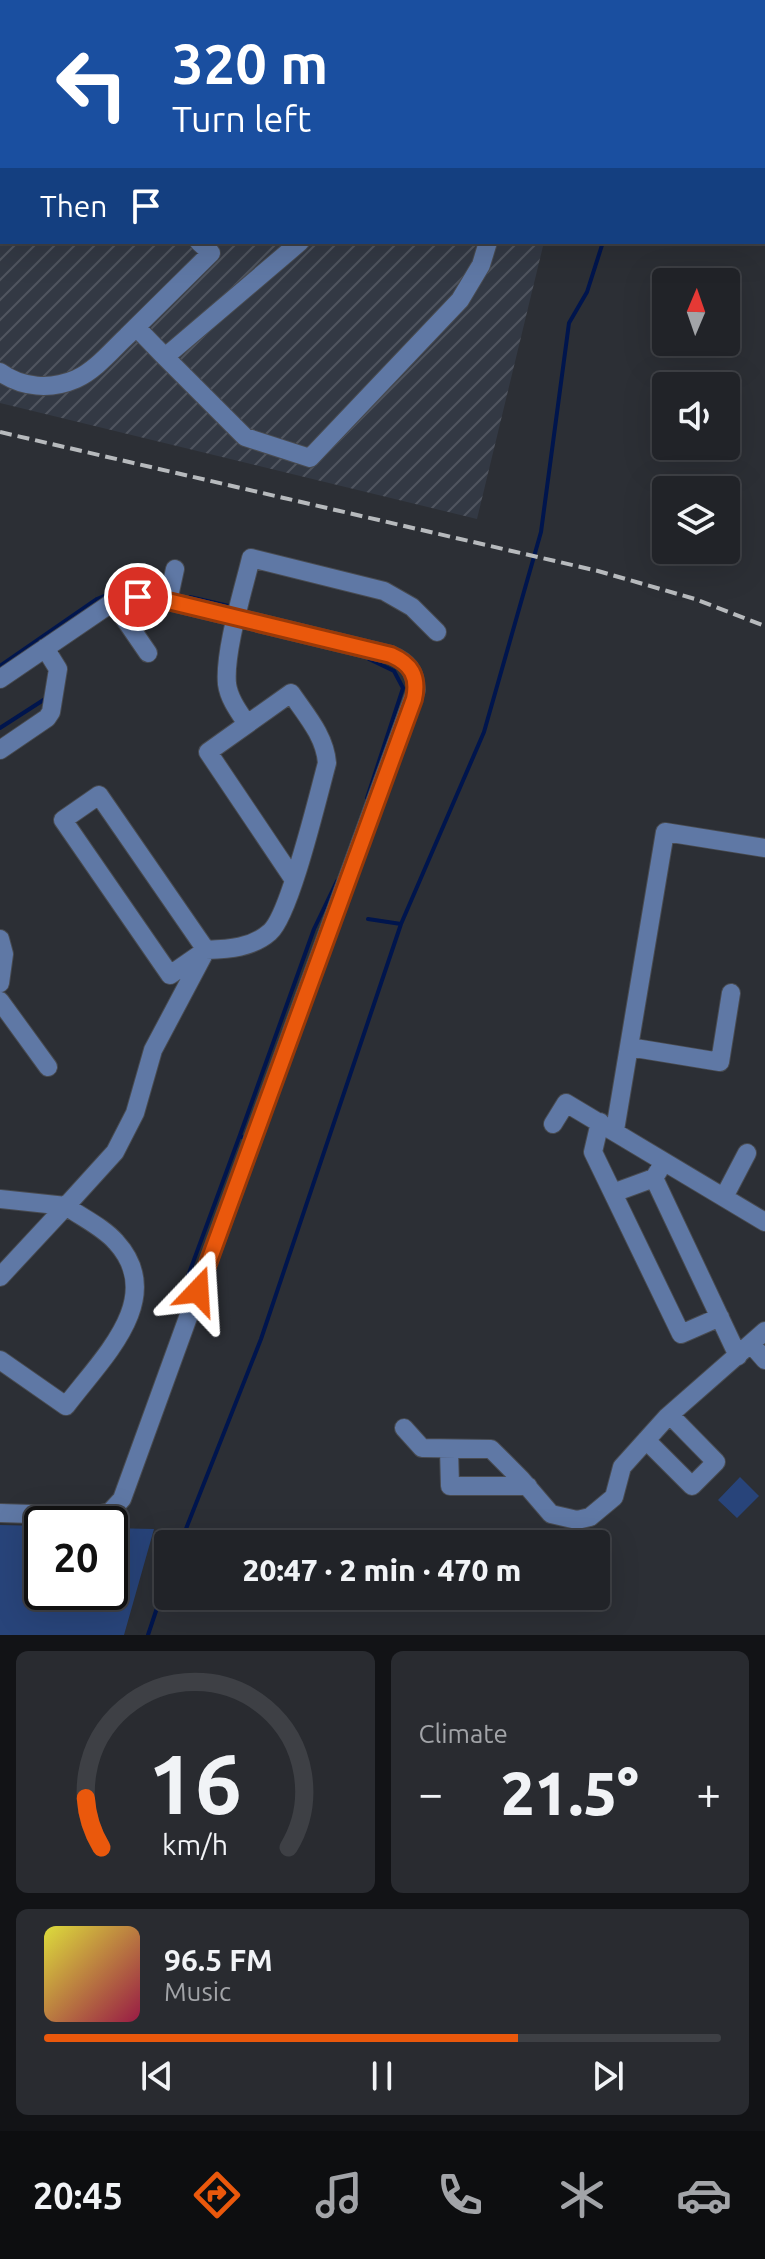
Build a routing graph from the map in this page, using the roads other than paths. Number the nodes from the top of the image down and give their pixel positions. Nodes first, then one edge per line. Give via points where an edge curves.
1 (201, 244) edge
2 (298, 244) edge
3 (487, 244) edge
4 (136, 327) junction
5 (165, 357) junction
6 (0, 372) edge
7 (175, 569) dead end
8 (168, 601) junction
9 (113, 602) junction
10 (236, 618) junction
11 (437, 632) dead end
12 (45, 648) junction
13 (148, 653) dead end
14 (0, 679) edge
15 (247, 724) junction
16 (0, 750) edge
17 (765, 848) edge
18 (294, 880) junction
19 (0, 939) edge
20 (206, 950) junction
21 (0, 983) edge
22 (731, 993) dead end
23 (0, 1001) edge
24 (629, 1047) junction
25 (48, 1067) dead end
26 (553, 1124) dead end
27 (607, 1126) junction
28 (747, 1153) dead end
29 (665, 1161) junction
30 (654, 1178) junction
31 (613, 1193) junction
32 (724, 1197) junction
33 (0, 1199) edge
34 (66, 1206) junction
35 (764, 1220) edge
36 (0, 1277) edge
37 (720, 1317) junction
38 (751, 1343) edge
39 (0, 1360) edge
40 (765, 1360) edge
41 (670, 1415) junction
42 (404, 1428) dead end
43 (646, 1440) junction
44 (449, 1449) junction
45 (528, 1486) junction
46 (0, 1513) edge

1 - 4 street via 211,253
2 - 5 street
3 - 5 street via 460,300 310,458 245,437
4 - 5 street
4 - 6 street via 77,379 29,385
7 - 8 street
8 - 9 street via 138,597
8 - 10 street
9 - 12 street
9 - 13 street
10 - 11 street via 251,558 384,591 412,607
10 - 15 street via 227,684
10 - 46 street via 402,660 414,673 414,699 122,1499 102,1515
12 - 14 street
12 - 16 street via 58,669 51,712
15 - 18 street via 208,752
15 - 18 street via 291,693 326,749 327,763
17 - 24 street via 665,832
18 - 20 street via 284,914 272,931 252,944
19 - 21 street
20 - 20 street via 99,795 63,820 170,975
20 - 34 street via 153,1050 135,1113 115,1152
22 - 24 street via 720,1062
23 - 25 street
24 - 27 street
26 - 27 street via 566,1103
27 - 29 street
27 - 31 street via 593,1152
28 - 32 street
29 - 30 street
29 - 32 street
30 - 31 street
30 - 37 street
31 - 37 street via 681,1334
32 - 35 street
33 - 34 street
34 - 36 street
34 - 39 street via 116,1241 133,1267 137,1294 129,1322 66,1406
37 - 38 street
38 - 40 street
38 - 41 street
41 - 43 street
41 - 43 street via 716,1462 692,1486
42 - 44 street via 422,1448
43 - 45 street via 622,1467 614,1497 590,1517 551,1514
44 - 45 street via 491,1449
44 - 45 street via 450,1486

